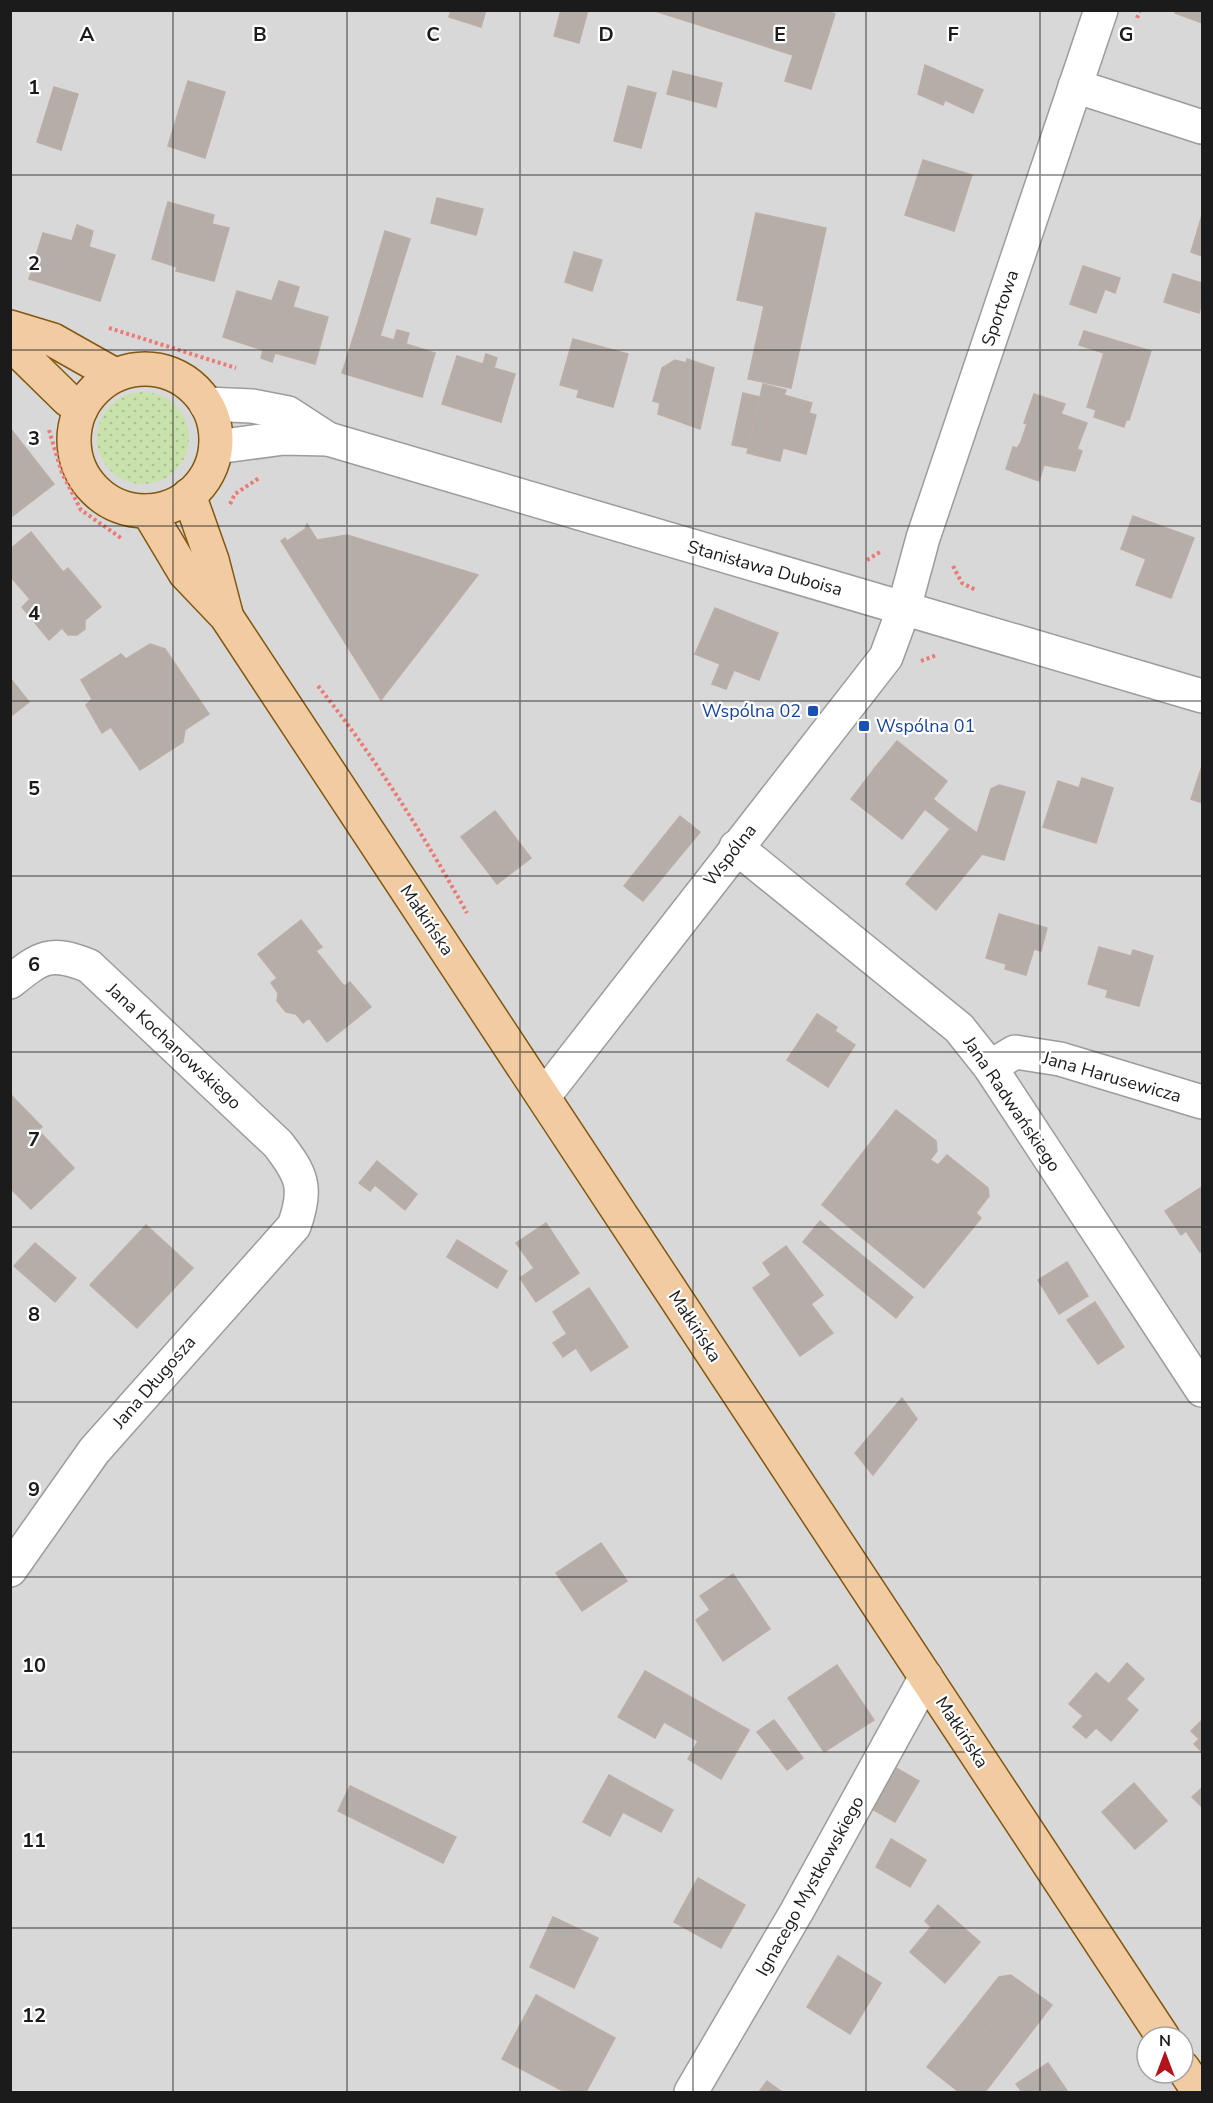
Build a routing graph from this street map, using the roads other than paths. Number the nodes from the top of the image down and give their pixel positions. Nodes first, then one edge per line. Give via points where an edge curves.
1 (1101, 10) edge
2 (1076, 86) junction
3 (1203, 127) edge
4 (10, 327) edge
5 (10, 343) edge
6 (115, 375) junction
7 (206, 404) junction
8 (81, 409) junction
9 (328, 438) junction
10 (216, 447) junction
11 (189, 495) junction
12 (148, 511) junction
13 (904, 608) junction
14 (226, 616) junction
15 (1203, 696) edge
16 (736, 847) junction
17 (10, 982) edge
18 (990, 1067) junction
19 (544, 1096) junction
20 (1203, 1102) edge
21 (303, 1200) joint
22 (1203, 1390) edge
23 (10, 1570) edge
24 (926, 1677) junction
25 (1155, 2025) edge
26 (691, 2092) edge

1 - 2 street, Sportowa
2 - 3 street
2 - 13 street, Sportowa via 923,538
4 - 6 main road via 53,340
5 - 8 main road
6 - 7 main road via 140,369 166,372 189,384
6 - 8 main road via 95,389
7 - 9 street, Stanisława Duboisa via 252,406 288,413
7 - 10 main road via 214,424
8 - 12 main road via 74,437 79,466 95,490 119,506
9 - 10 street, Stanisława Duboisa via 284,438
9 - 13 street, Stanisława Duboisa
10 - 11 main road via 207,474
11 - 12 main road via 170,507
11 - 14 main road, Małkińska
12 - 14 main road, Małkińska via 185,573
13 - 15 street, Stanisława Duboisa
13 - 16 street, Wspólna via 886,657
14 - 19 main road, Małkińska
16 - 18 street, Jana Radwańskiego via 959,1028
16 - 19 street, Wspólna
17 - 21 street, Jana Kochanowskiego via 35,962 64,956 89,966 278,1144 296,1168
18 - 20 street, Jana Harusewicza via 1015,1052 1060,1059
18 - 22 street, Jana Radwańskiego
19 - 24 main road, Małkińska
21 - 23 street, Jana Długosza via 294,1226 94,1451
24 - 25 main road, Małkińska
24 - 26 street, Ignacego Mystkowskiego via 803,1901

